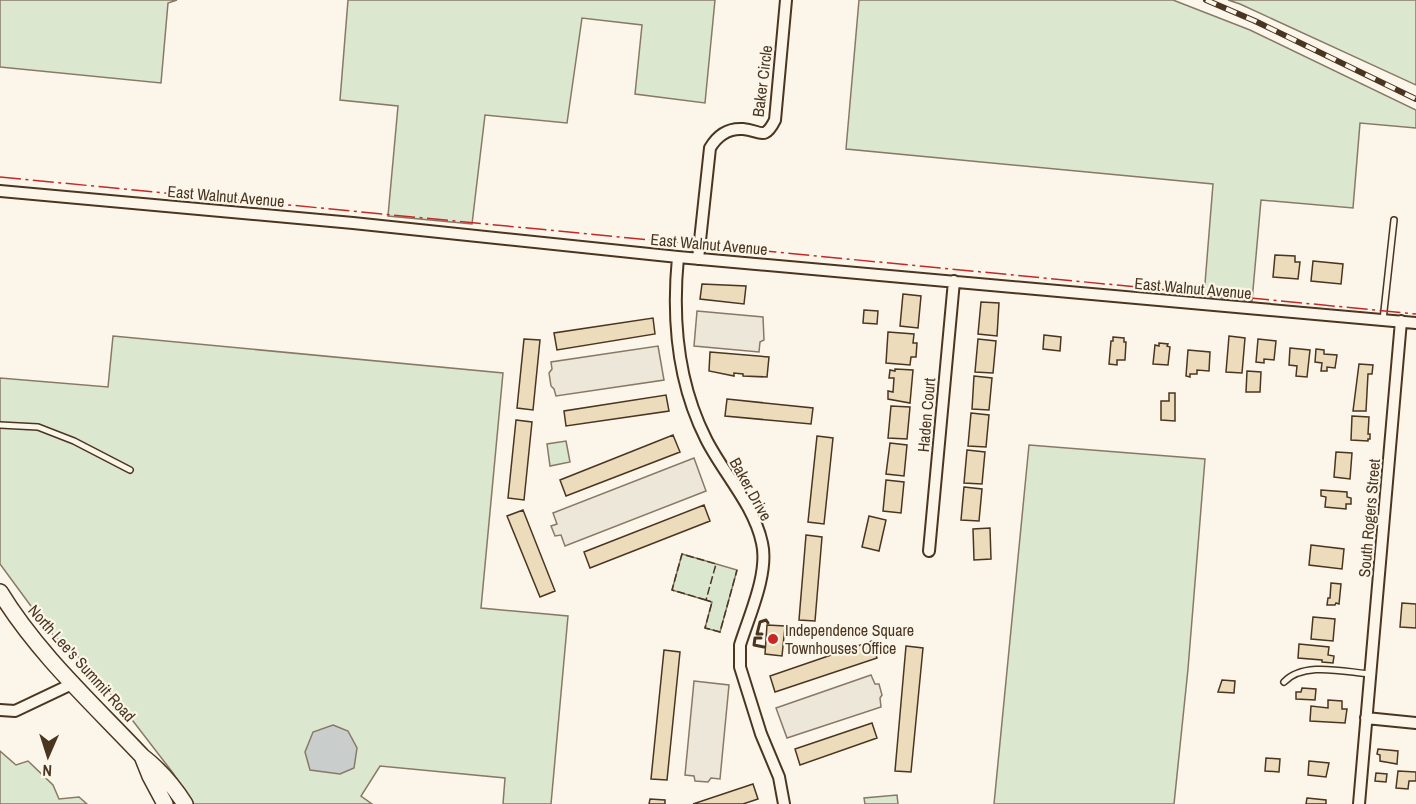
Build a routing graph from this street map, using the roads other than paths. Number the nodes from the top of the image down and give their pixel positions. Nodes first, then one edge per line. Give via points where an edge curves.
1 (786, 0) edge
2 (0, 191) edge
3 (1394, 220) dead end
4 (678, 257) junction
5 (698, 259) junction
6 (954, 281) junction
7 (1383, 320) junction
8 (1401, 321) junction
9 (1416, 323) edge
10 (0, 425) edge
11 (130, 470) dead end
12 (929, 551) dead end
13 (0, 592) edge
14 (1370, 674) junction
15 (1284, 682) dead end
16 (74, 683) junction
17 (0, 710) edge
18 (1366, 718) junction
19 (1416, 723) edge
20 (142, 756) junction
21 (165, 804) edge
22 (185, 804) edge
23 (784, 804) edge
24 (1359, 804) edge

1 - 5 street, Baker Circle via 775,120 762,134 728,130 710,148
2 - 4 street, East Walnut Avenue
3 - 7 lane
4 - 5 street, East Walnut Avenue
4 - 23 street, Baker Drive via 676,329 686,389 706,438 753,518 762,544 762,572 739,656
5 - 6 street, East Walnut Avenue
6 - 7 street, East Walnut Avenue
6 - 12 street, Haden Court
7 - 8 street, East Walnut Avenue
8 - 9 street, East Walnut Avenue
8 - 14 street, South Rogers Street
10 - 11 lane via 38,427
13 - 16 main road, North Lee's Summit Road via 35,641
14 - 15 lane via 1310,670
14 - 18 street, South Rogers Street
16 - 17 street via 15,711
16 - 20 main road, North Lee's Summit Road
18 - 19 street
18 - 24 street, South Rogers Street
20 - 21 main road, North Lee's Summit Road
20 - 22 main road, North Lee's Summit Road via 172,784

